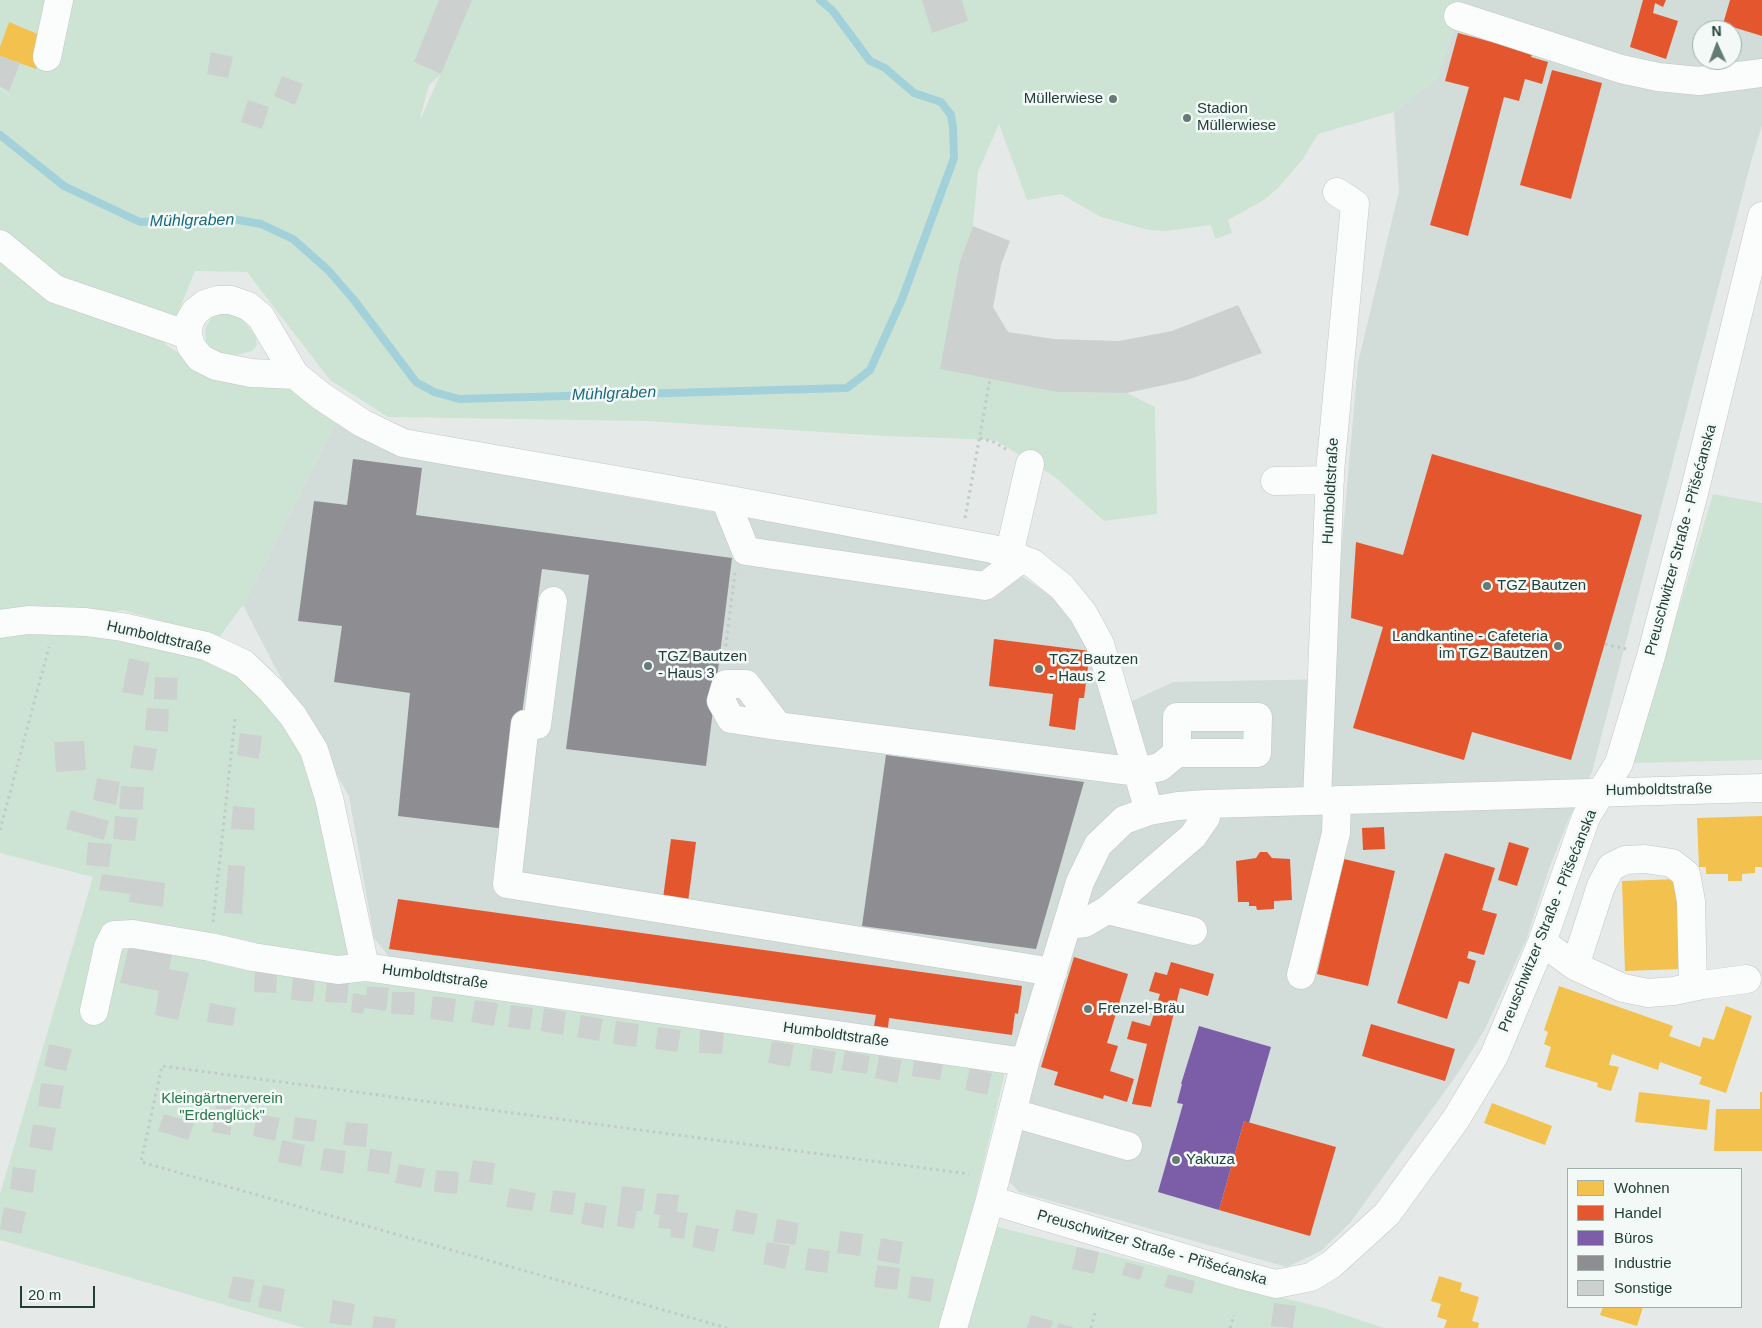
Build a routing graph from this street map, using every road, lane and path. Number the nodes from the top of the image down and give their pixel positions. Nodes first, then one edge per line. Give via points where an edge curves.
1 (59, 0) edge
2 (1458, 16) dead end
3 (47, 57) dead end
4 (1762, 73) edge
5 (1337, 192) dead end
6 (1762, 216) edge
7 (0, 244) edge
8 (188, 335) junction
9 (295, 375) junction
10 (990, 379) dead end
11 (1030, 464) dead end
12 (1330, 480) junction
13 (1275, 481) dead end
14 (725, 499) junction
15 (961, 543) junction
16 (1015, 557) junction
17 (736, 564) dead end
18 (553, 600) dead end
19 (56, 621) junction
20 (0, 624) edge
21 (726, 684) joint
22 (235, 719) dead end
23 (1177, 753) dead end
24 (1138, 772) junction
25 (1762, 788) edge
26 (1602, 792) junction
27 (1327, 800) junction
28 (1207, 804) junction
29 (1150, 812) junction
30 (0, 830) edge
31 (1107, 910) junction
32 (1068, 922) junction
33 (1192, 931) dead end
34 (1542, 942) junction
35 (210, 948) junction
36 (1575, 966) junction
37 (365, 967) junction
38 (1053, 972) junction
39 (1301, 974) dead end
40 (1748, 979) dead end
41 (1693, 987) junction
42 (94, 1011) dead end
43 (1025, 1062) junction
44 (1013, 1113) junction
45 (1128, 1146) dead end
46 (993, 1189) junction
47 (1096, 1309) dead end
48 (1234, 1315) dead end
49 (727, 1328) edge
50 (953, 1328) edge
51 (1091, 1328) edge
52 (1230, 1328) edge

1 - 3 street
2 - 4 street via 1621,70 1658,77 1699,81
5 - 12 street, Humboldtstraße via 1355,204
6 - 26 street, Preuschwitzer Straße - Přišećanska via 1651,656 1619,763
7 - 8 street via 55,289
8 - 9 street via 200,358 216,366 251,373
8 - 9 street via 189,322 204,304 231,300 248,306 261,318
9 - 14 street via 362,423 403,443
10 - 15 path
11 - 16 street
12 - 13 street
12 - 27 street, Humboldtstraße
14 - 15 street
14 - 16 street via 746,551 984,586
15 - 16 street
16 - 24 street via 1032,563 1062,587 1083,613 1100,644
17 - 21 path via 723,666
18 - 38 street via 537,725 525,724 506,884
19 - 20 street, Humboldtstraße
19 - 30 path
19 - 37 street, Humboldtstraße via 122,627 206,646 244,664 271,690 293,716 314,750 329,798
21 - 24 street via 721,701 730,719
22 - 35 path
23 - 24 street via 1160,767
24 - 29 street
25 - 26 street, Humboldtstraße
26 - 27 street, Humboldtstraße
26 - 34 street, Preuschwitzer Straße - Přišećanska via 1586,817
27 - 28 street, Humboldtstraße
27 - 39 street via 1336,832
28 - 29 street, Humboldtstraße
28 - 31 street via 1206,817 1193,836
29 - 32 street, Humboldtstraße via 1124,820 1098,845 1080,882
31 - 32 street via 1085,923
31 - 33 street
32 - 38 street, Humboldtstraße
34 - 36 street
34 - 46 street, Preuschwitzer Straße - Přišećanska via 1494,1056 1456,1119 1387,1214 1332,1264 1311,1278 1276,1284 1240,1275
35 - 37 street via 338,970
35 - 42 street via 133,934 114,935 108,947
36 - 41 street via 1623,988 1648,993
36 - 41 street via 1601,886 1611,867 1625,860 1672,863 1686,874 1691,901
37 - 43 street, Humboldtstraße
38 - 43 street, Humboldtstraße
40 - 41 street
43 - 44 street, Humboldtstraße
44 - 45 street
44 - 46 street, Humboldtstraße
46 - 49 path via 162,1066 141,1162
46 - 50 street, Humboldtstraße
47 - 51 path
48 - 52 path

